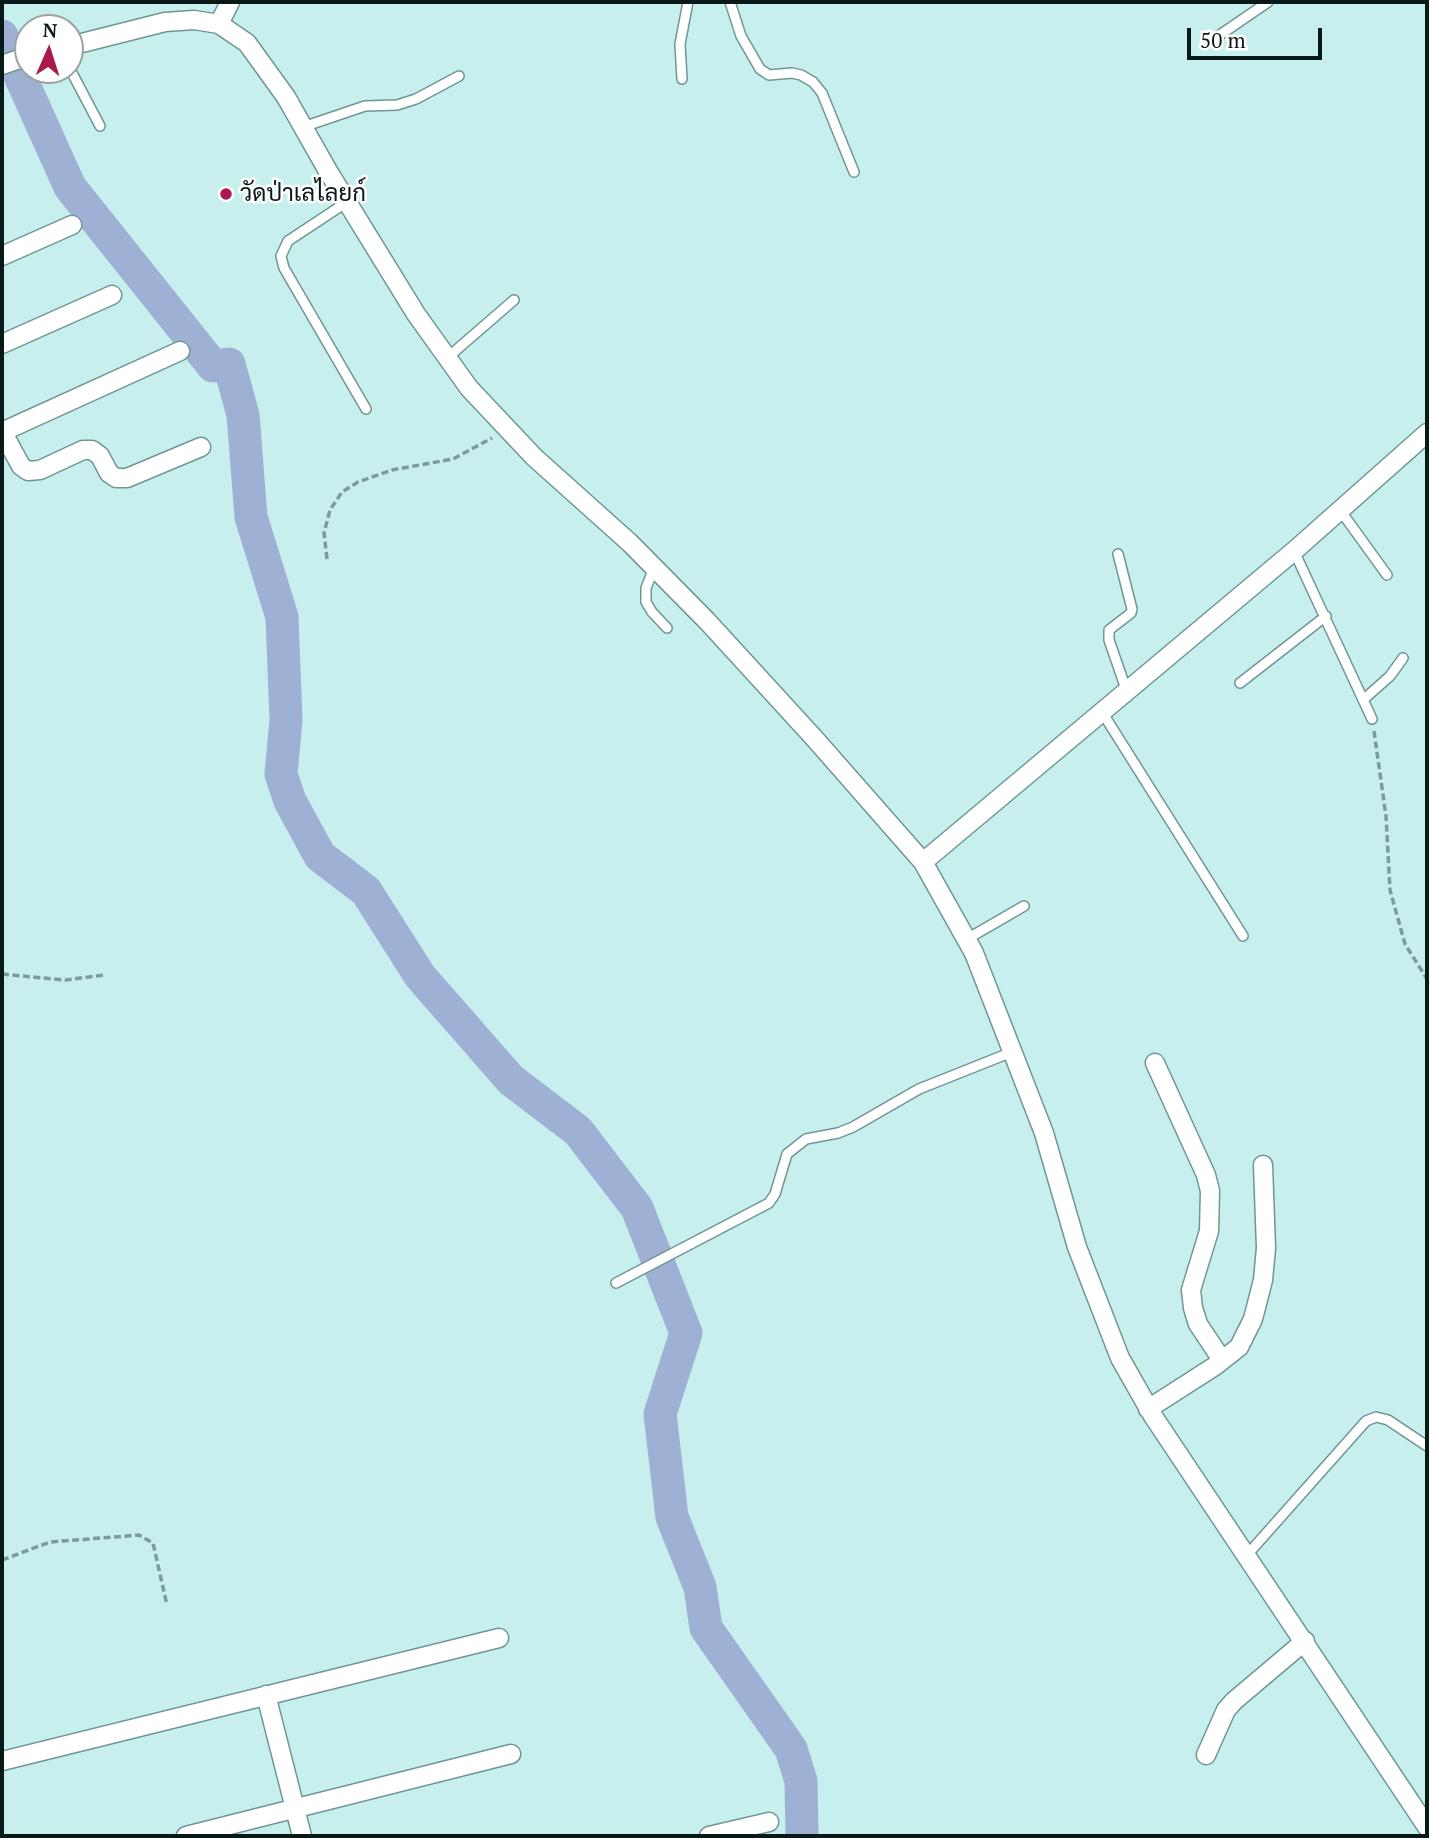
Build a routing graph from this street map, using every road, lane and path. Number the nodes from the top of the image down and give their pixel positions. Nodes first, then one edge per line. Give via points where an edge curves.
1 (230, 2) edge
2 (688, 2) edge
3 (730, 2) edge
4 (1268, 2) edge
5 (219, 24) junction
6 (1214, 39) dead end
7 (84, 42) edge
8 (459, 76) dead end
9 (682, 79) dead end
10 (78, 84) edge
11 (100, 127) dead end
12 (303, 128) junction
13 (854, 172) dead end
14 (347, 202) junction
15 (72, 225) dead end
16 (2, 257) edge
17 (112, 295) dead end
18 (514, 300) dead end
19 (2, 344) edge
20 (180, 351) dead end
21 (447, 358) junction
22 (366, 410) dead end
23 (506, 429) junction
24 (2, 432) edge
25 (1427, 433) edge
26 (201, 447) dead end
27 (1340, 510) junction
28 (1294, 551) junction
29 (1118, 554) dead end
30 (327, 559) dead end
31 (654, 568) junction
32 (1387, 575) dead end
33 (1326, 616) junction
34 (667, 628) dead end
35 (1403, 658) dead end
36 (1240, 683) dead end
37 (1127, 692) junction
38 (1363, 700) junction
39 (1102, 712) junction
40 (1372, 719) joint
41 (923, 862) junction
42 (1024, 906) dead end
43 (1243, 936) dead end
44 (967, 939) junction
45 (2, 974) edge
46 (104, 975) dead end
47 (1427, 979) edge
48 (1012, 1052) junction
49 (1156, 1063) dead end
50 (1263, 1166) dead end
51 (616, 1283) dead end
52 (1222, 1360) junction
53 (1148, 1409) junction
54 (1427, 1446) edge
55 (1247, 1555) junction
56 (2, 1560) edge
57 (167, 1605) dead end
58 (499, 1638) dead end
59 (1304, 1641) junction
60 (267, 1695) junction
61 (511, 1754) dead end
62 (1206, 1755) dead end
63 (2, 1761) edge
64 (1421, 1806) edge
65 (296, 1809) junction
66 (769, 1822) dead end
67 (1427, 1827) edge
68 (186, 1836) edge
69 (302, 1836) edge
70 (709, 1836) edge

1 - 5 street
2 - 9 lane via 680,44
3 - 13 lane via 741,36 760,69 769,75 801,75 822,93
4 - 6 lane
5 - 7 street via 166,22
5 - 12 street via 247,43
8 - 12 lane via 416,99 365,106
10 - 11 lane
12 - 14 street
14 - 21 street
14 - 22 lane via 288,241 281,256
15 - 16 street
17 - 19 street
18 - 21 lane
20 - 24 street
21 - 23 street
23 - 30 path via 453,459 392,470 342,492 330,510 324,533
23 - 31 street
24 - 26 street via 28,471 92,450 116,478 127,478
25 - 27 street
27 - 28 street
27 - 32 lane
28 - 33 lane
28 - 37 street
29 - 37 lane via 1132,609 1109,631 1109,640
31 - 34 lane via 646,602
31 - 41 street
33 - 36 lane
33 - 38 lane
35 - 38 lane via 1391,676
37 - 39 street
38 - 40 lane
39 - 41 street
39 - 43 lane
40 - 47 path via 1386,816 1390,890 1405,944
41 - 44 street
42 - 44 lane
44 - 48 street
45 - 46 path via 65,981
48 - 51 lane via 919,1089 853,1127 806,1139 787,1154 769,1203
48 - 53 street via 1044,1133 1082,1259 1120,1358
49 - 52 street via 1210,1191 1209,1231 1191,1290 1198,1324
50 - 52 street via 1263,1280 1240,1347
52 - 53 street
53 - 55 street
54 - 55 lane via 1388,1420 1376,1417 1366,1421
55 - 59 street
56 - 57 path via 50,1542 139,1535 153,1543
58 - 60 street
59 - 62 street via 1226,1710
59 - 64 street
60 - 63 street
60 - 65 street
61 - 65 street
64 - 67 street
65 - 68 street
65 - 69 street
66 - 70 street

